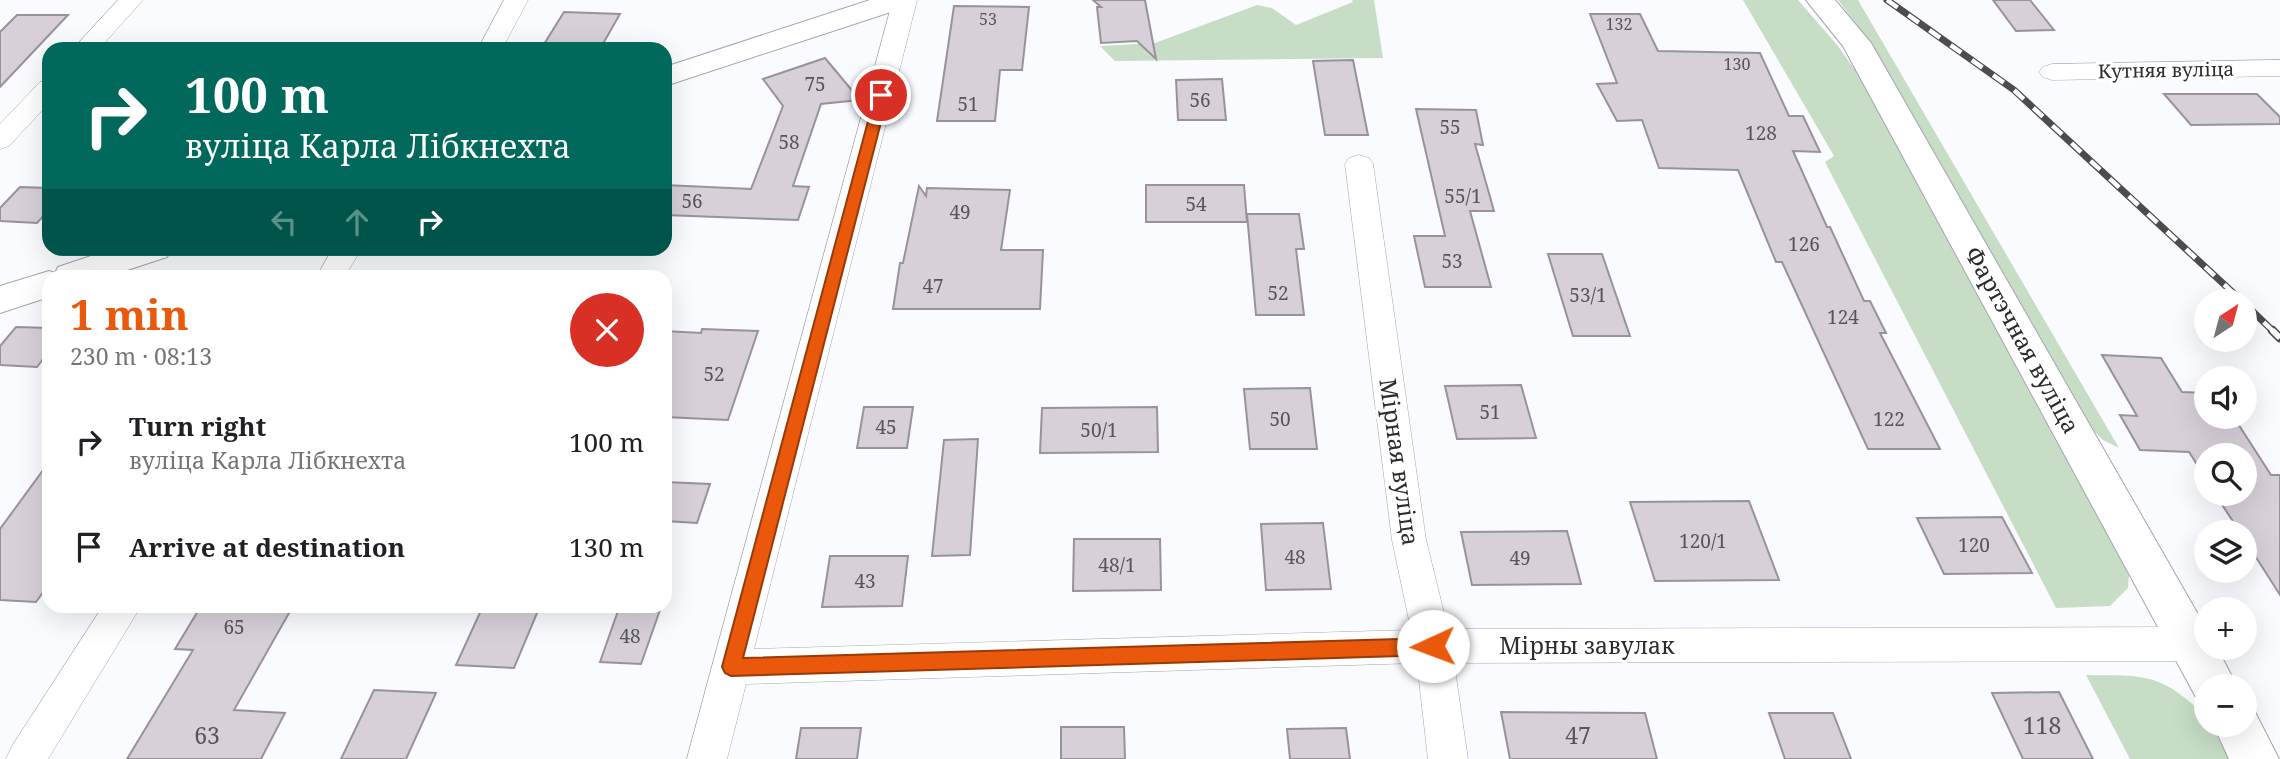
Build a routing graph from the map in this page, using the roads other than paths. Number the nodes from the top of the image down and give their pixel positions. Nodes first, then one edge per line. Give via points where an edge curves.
1 (131, 0) edge
2 (516, 0) edge
3 (899, 0) edge
4 (905, 0) edge
5 (1819, 0) edge
6 (92, 42) edge
7 (494, 42) edge
8 (2280, 68) edge
9 (2052, 72) dead end
10 (672, 75) edge
11 (42, 95) edge
12 (0, 140) edge
13 (1359, 164) dead end
14 (131, 256) edge
15 (89, 270) edge
16 (42, 286) edge
17 (0, 300) edge
18 (119, 613) edge
19 (2190, 644) junction
20 (1433, 646) junction
21 (731, 667) junction
22 (2207, 674) edge
23 (2243, 737) edge
24 (26, 759) edge
25 (707, 759) edge
26 (1448, 759) edge
27 (2255, 759) edge

1 - 6 street
2 - 7 street
3 - 10 street
4 - 21 street
5 - 19 street, Фартэчная вуліца via 1856,43
8 - 9 street, Кутняя вуліца
11 - 12 street
13 - 20 street, Мірная вуліца via 1409,540
14 - 15 street
16 - 17 street
18 - 24 street
19 - 20 street, Мірны завулак
19 - 22 street, Фартэчная вуліца
20 - 21 street, Мірны завулак
20 - 26 street, Мірная вуліца
21 - 25 street
23 - 27 street

